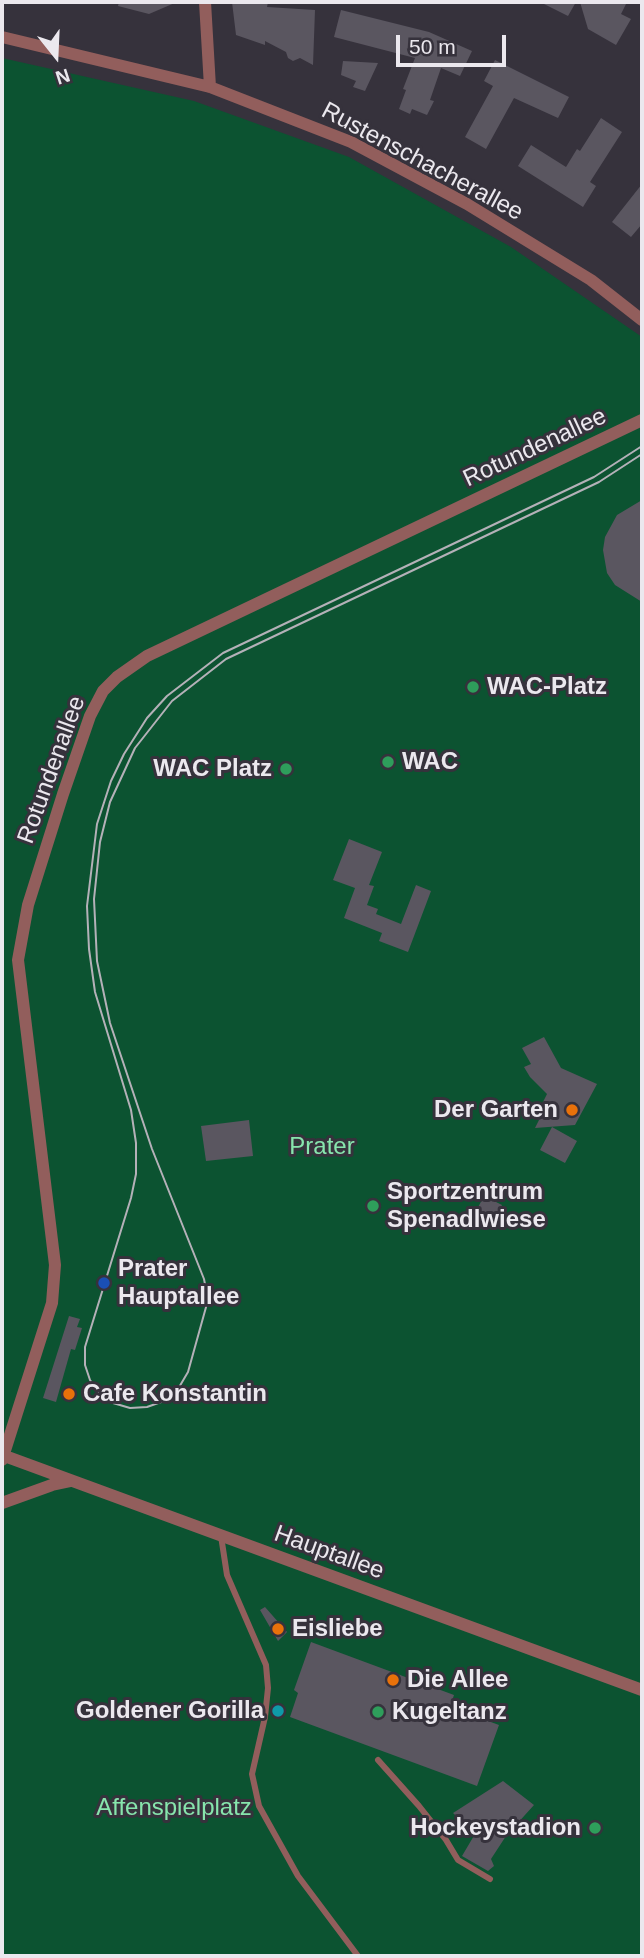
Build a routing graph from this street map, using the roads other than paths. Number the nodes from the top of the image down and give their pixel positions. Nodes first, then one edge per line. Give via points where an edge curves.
1 (205, 2) edge
2 (2, 37) edge
3 (210, 87) junction
4 (642, 320) edge
5 (642, 420) edge
6 (2, 1457) edge
7 (73, 1481) junction
8 (2, 1503) edge
9 (221, 1536) junction
10 (642, 1690) edge
11 (378, 1760) dead end
12 (490, 1879) dead end
13 (358, 1956) edge

1 - 3 street
2 - 3 street, Rustenschacherallee
3 - 4 street, Rustenschacherallee via 351,142 467,204 591,280
5 - 6 street, Rotundenallee via 148,656 103,691 63,794 28,905 18,960 55,1265 52,1303
6 - 7 street, Hauptallee
7 - 8 street
7 - 9 street, Hauptallee
9 - 10 street, Hauptallee
9 - 13 lane via 227,1575 266,1665 266,1707 252,1774 259,1806 298,1876
11 - 12 lane via 419,1805 458,1860

